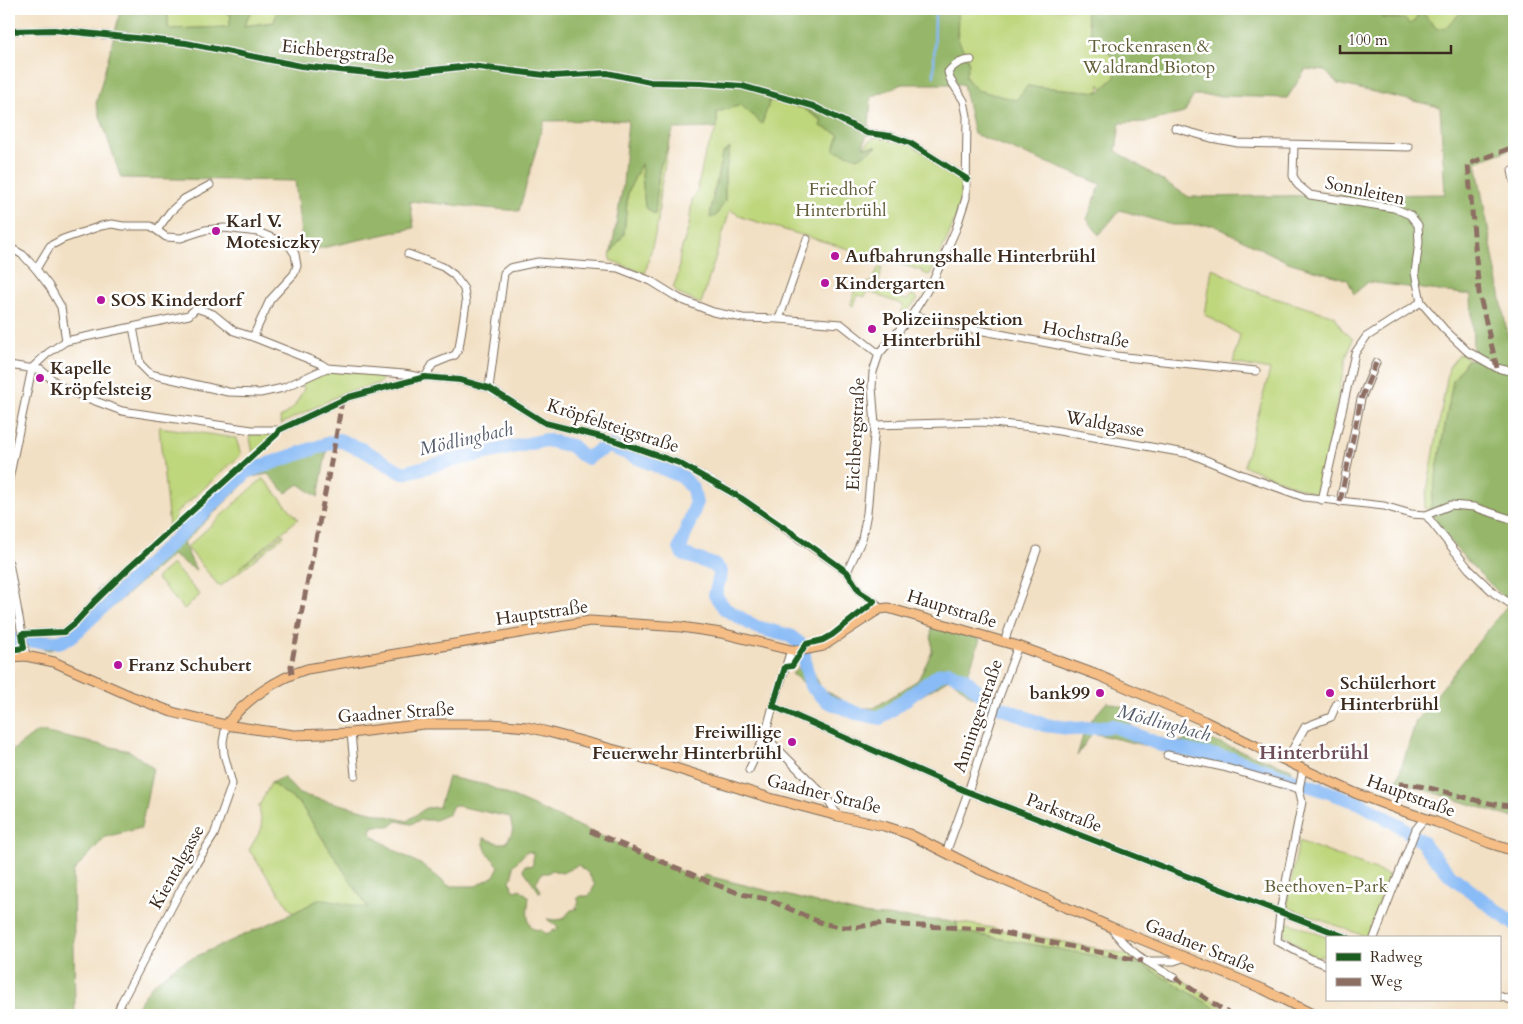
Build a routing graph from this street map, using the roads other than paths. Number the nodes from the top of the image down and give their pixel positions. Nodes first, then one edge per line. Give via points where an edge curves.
1 (9, 31) edge
2 (971, 60) dead end
3 (1175, 128) dead end
4 (1294, 145) junction
5 (1409, 147) dead end
6 (1512, 170) dead end
7 (967, 179) junction
8 (1514, 181) edge
9 (210, 185) dead end
10 (157, 230) junction
11 (807, 239) dead end
12 (9, 248) edge
13 (408, 254) dead end
14 (36, 268) junction
15 (1421, 302) junction
16 (912, 315) junction
17 (780, 319) junction
18 (133, 327) junction
19 (253, 337) junction
20 (66, 341) junction
21 (879, 354) junction
22 (1376, 363) dead end
23 (9, 365) edge
24 (32, 368) junction
25 (327, 368) junction
26 (1256, 371) dead end
27 (1514, 372) edge
28 (425, 377) junction
29 (489, 388) junction
30 (875, 425) junction
31 (9, 479) edge
32 (1322, 500) junction
33 (1340, 502) junction
34 (1426, 515) junction
35 (1514, 520) edge
36 (1037, 550) dead end
37 (9, 563) edge
38 (129, 568) dead end
39 (847, 572) junction
40 (1514, 606) edge
41 (880, 608) junction
42 (22, 634) junction
43 (1004, 642) junction
44 (1018, 646) junction
45 (799, 650) junction
46 (26, 656) junction
47 (9, 657) edge
48 (1338, 703) dead end
49 (773, 706) junction
50 (226, 725) junction
51 (351, 733) junction
52 (765, 736) junction
53 (1167, 755) dead end
54 (1286, 761) junction
55 (749, 770) dead end
56 (354, 772) dead end
57 (1303, 772) junction
58 (1300, 788) junction
59 (968, 792) junction
60 (838, 816) junction
61 (1425, 818) junction
62 (1514, 851) edge
63 (946, 853) junction
64 (1280, 912) junction
65 (1111, 927) junction
66 (1343, 936) edge
67 (1375, 936) edge
68 (1186, 957) junction
69 (1143, 961) junction
70 (1326, 966) edge
71 (1175, 978) dead end
72 (1500, 996) edge
73 (1514, 1002) edge
74 (117, 1015) edge
75 (1314, 1015) edge

1 - 7 street, Eichbergstraße via 54,30 186,43 301,66 388,75 470,66 553,76 607,73 650,82 742,86 813,106 867,133 910,142
2 - 7 street, Eichbergstraße via 954,65 948,72 964,101
3 - 4 street, Sonnleiten via 1238,143
4 - 5 street, Sonnleiten
4 - 15 street, Sonnleiten via 1293,176 1298,185 1310,194 1394,208 1410,215 1418,225 1415,273
6 - 8 street
7 - 16 street, Eichbergstraße via 966,198 956,229 933,281
9 - 10 street via 184,199
10 - 14 street via 151,226 101,226 50,246
10 - 19 street via 166,236 181,238 224,228 258,232 289,245 298,266 270,300
11 - 17 street
12 - 14 street via 23,255
13 - 28 street via 443,267 454,275 464,289 466,303 459,348 455,355 433,364
14 - 20 street via 61,307
15 - 27 street via 1467,351 1497,368
15 - 32 street via 1366,337 1355,353
16 - 21 street, Eichbergstraße
16 - 26 street, Hochstraße via 1116,356
17 - 21 street via 841,324
17 - 29 street via 743,318 713,312 618,268 538,262 510,268 504,273
18 - 19 street via 189,316 196,308 213,314 234,331
18 - 20 street
18 - 25 street via 140,364 150,374 228,392 260,393 283,388
19 - 25 street
20 - 24 street
21 - 30 street, Eichbergstraße via 872,387
22 - 33 street via 1361,399
23 - 24 street, Kröpfelsteigstraße
24 - 28 street, Kröpfelsteigstraße via 41,370 71,392 122,411 252,430 279,430 349,397
24 - 31 street
25 - 28 street
28 - 29 street, Kröpfelsteigstraße via 460,380
29 - 39 street, Kröpfelsteigstraße via 545,423 613,440 679,463 741,498
30 - 32 street, Waldgasse via 982,422 1042,428 1191,454 1304,497
30 - 39 street, Eichbergstraße via 867,513 862,539
32 - 33 street, Waldgasse
33 - 34 street, Waldgasse via 1384,506
34 - 35 street via 1451,506 1474,507
34 - 40 street via 1469,569 1494,593
36 - 43 street
37 - 42 street
38 - 42 street via 64,632
39 - 41 street via 860,592
41 - 43 main road, Hauptstraße via 899,610
41 - 45 main road, Hauptstraße via 823,646
42 - 46 street
43 - 44 main road, Hauptstraße
44 - 54 main road, Hauptstraße via 1100,676
44 - 59 street, Anningerstraße
45 - 49 street
45 - 50 main road, Hauptstraße via 680,626 590,621 307,669 284,677 252,699
46 - 47 main road, Gaadner Straße
46 - 50 main road, Gaadner Straße via 54,662 172,712
48 - 54 street via 1331,717 1305,727
49 - 52 street
49 - 59 street, Parkstraße
50 - 51 main road, Gaadner Straße via 294,736
50 - 74 street, Kientalgasse via 223,742 232,784 214,836 186,880 120,1003
51 - 56 street
51 - 60 main road, Gaadner Straße via 424,724 526,727 634,755
52 - 55 street
52 - 60 street via 827,798
53 - 58 street
54 - 57 main road, Hauptstraße
57 - 58 street
57 - 61 main road, Hauptstraße
58 - 64 street via 1302,802
59 - 63 street, Anningerstraße
59 - 64 street, Parkstraße
60 - 63 main road, Gaadner Straße via 909,834
61 - 62 main road, Hauptstraße
61 - 67 street via 1416,829
63 - 65 main road, Gaadner Straße
64 - 66 street, Parkstraße
64 - 70 street via 1277,941
65 - 68 main road, Gaadner Straße
65 - 69 street
68 - 69 street via 1174,961
68 - 75 main road, Gaadner Straße via 1263,988
69 - 71 street
72 - 73 street

